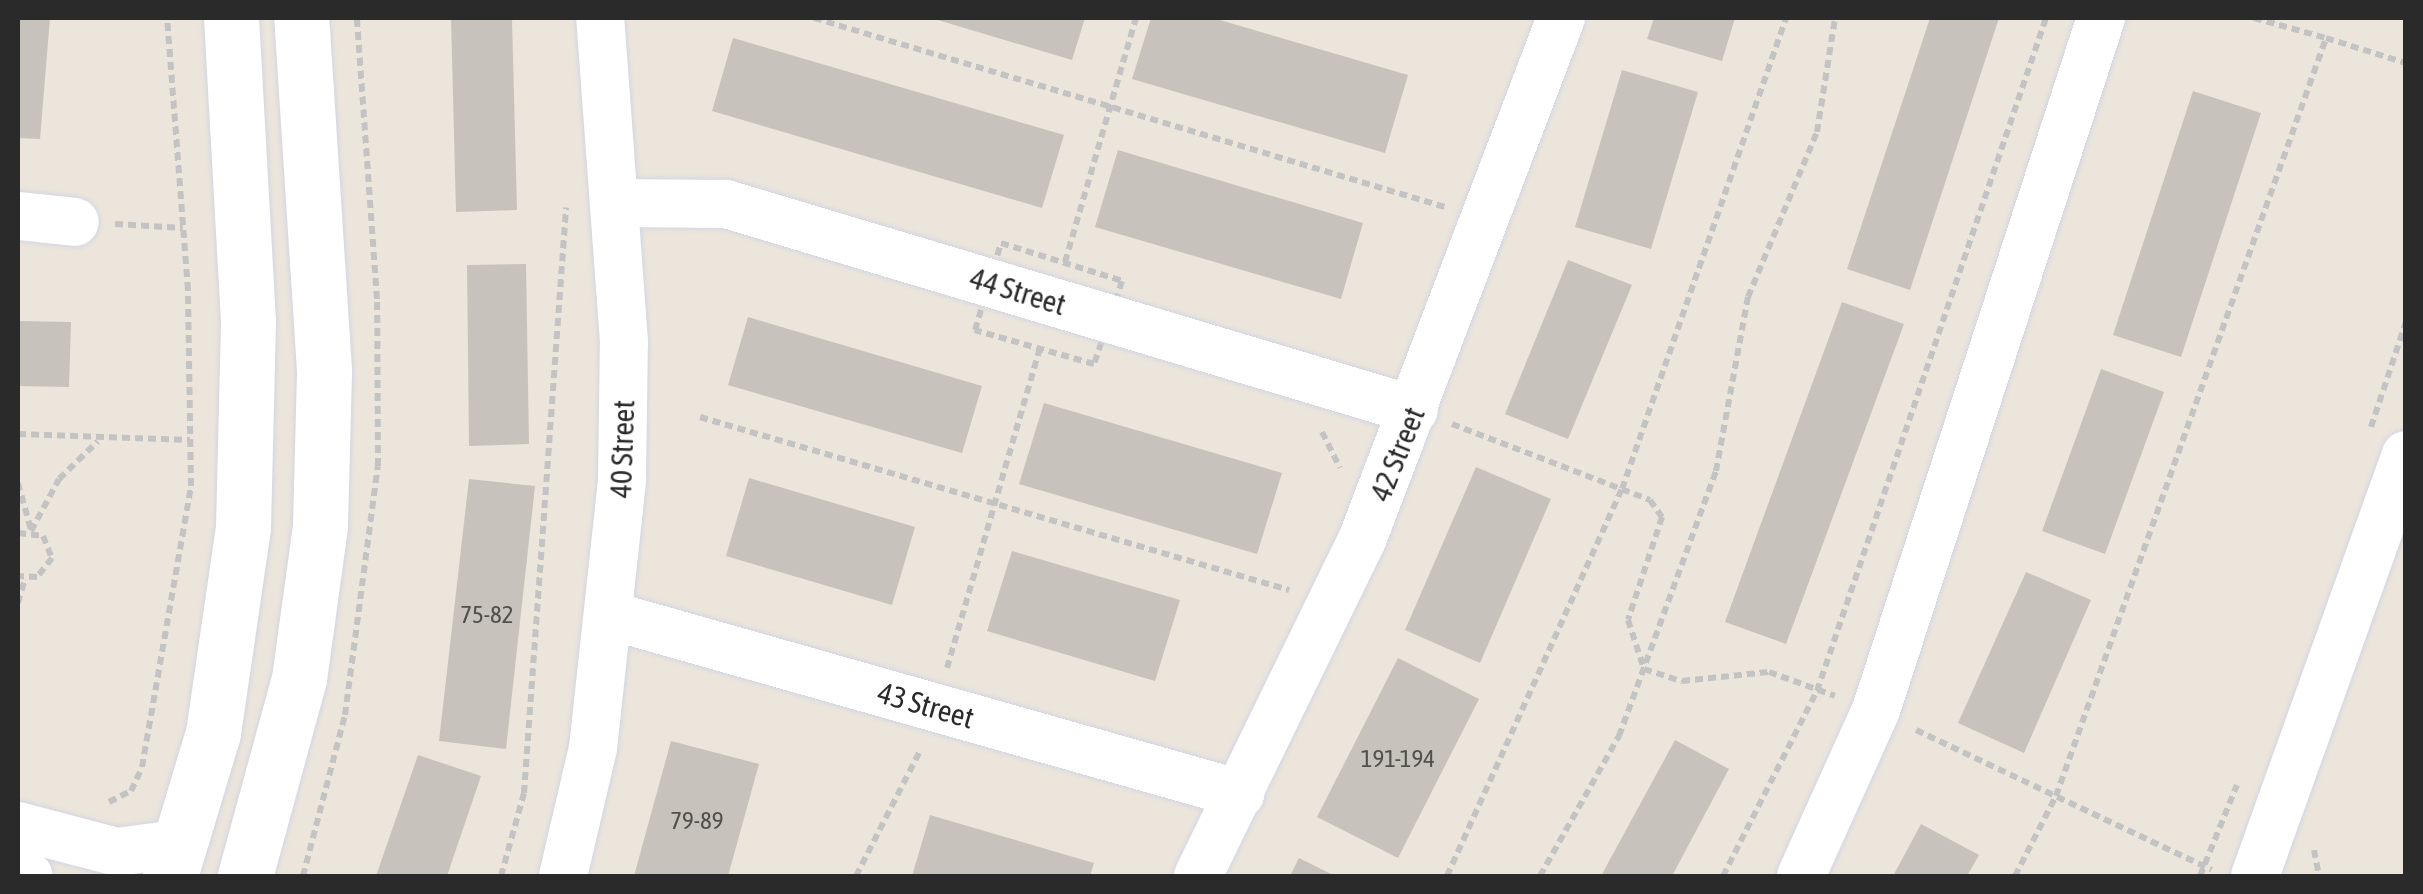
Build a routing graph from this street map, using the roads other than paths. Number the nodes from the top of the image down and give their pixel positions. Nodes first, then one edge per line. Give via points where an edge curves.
1 (231, 18) edge
2 (301, 18) edge
3 (600, 18) edge
4 (2101, 18) edge
5 (1550, 20) edge
6 (617, 203) junction
7 (18, 216) edge
8 (75, 222) road end
9 (1414, 410) junction
10 (2406, 456) edge
11 (612, 616) junction
12 (1240, 794) junction
13 (18, 826) edge
14 (177, 860) edge
15 (18, 873) edge
16 (29, 876) edge
17 (245, 876) edge
18 (562, 876) edge
19 (1198, 876) edge
20 (1801, 876) edge
21 (2255, 876) edge

1 - 14 street via 248,320 243,528 213,732
2 - 17 street via 324,370 320,526 299,680
3 - 6 street, 40 Street
4 - 20 street via 1876,710
5 - 9 street, 42 Street via 1475,260
6 - 9 street, 44 Street via 744,209
6 - 11 street, 40 Street via 624,342
7 - 8 street
9 - 12 street, 42 Street
10 - 21 street
11 - 12 street, 43 Street via 936,728
11 - 18 street, 40 Street
12 - 19 street, 42 Street
13 - 14 street
15 - 16 street

